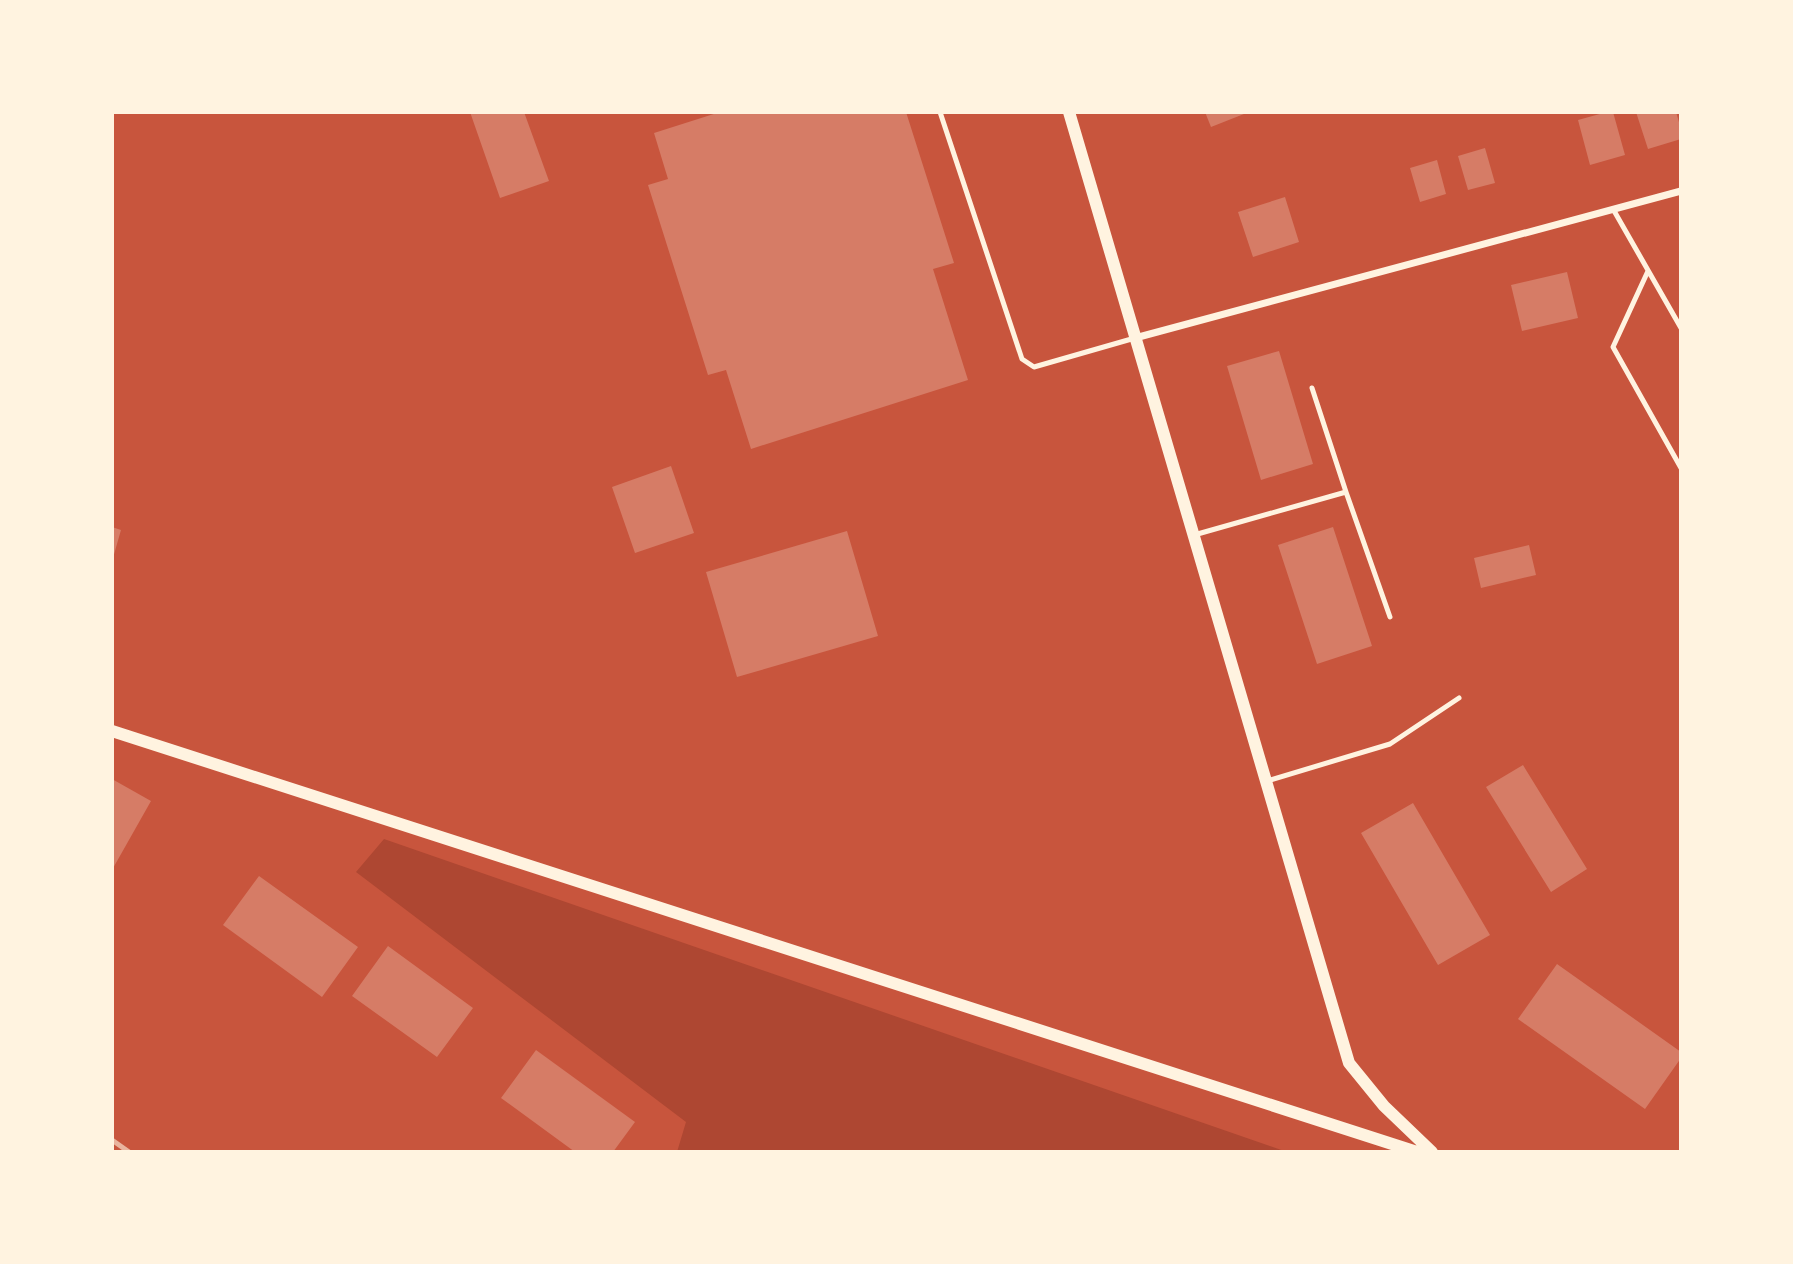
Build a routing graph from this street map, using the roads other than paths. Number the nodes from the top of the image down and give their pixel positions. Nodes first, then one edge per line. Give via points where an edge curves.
1 (940, 112) edge
2 (1069, 112) edge
3 (1681, 191) edge
4 (1613, 209) junction
5 (1648, 271) junction
6 (1681, 328) edge
7 (1135, 338) junction
8 (1312, 388) dead end
9 (1681, 468) edge
10 (1346, 492) junction
11 (1194, 535) junction
12 (1390, 617) dead end
13 (1459, 698) dead end
14 (112, 731) edge
15 (1267, 781) junction
16 (1417, 1152) edge
17 (1432, 1152) edge

1 - 7 lane via 1022,359 1034,367
2 - 7 street
3 - 4 street
4 - 5 lane
4 - 7 street
5 - 6 lane
5 - 9 lane via 1613,346
7 - 11 street
8 - 10 lane
10 - 11 lane
10 - 12 lane
11 - 15 street
13 - 15 lane via 1390,744
14 - 16 street
15 - 17 street via 1349,1063 1384,1106

